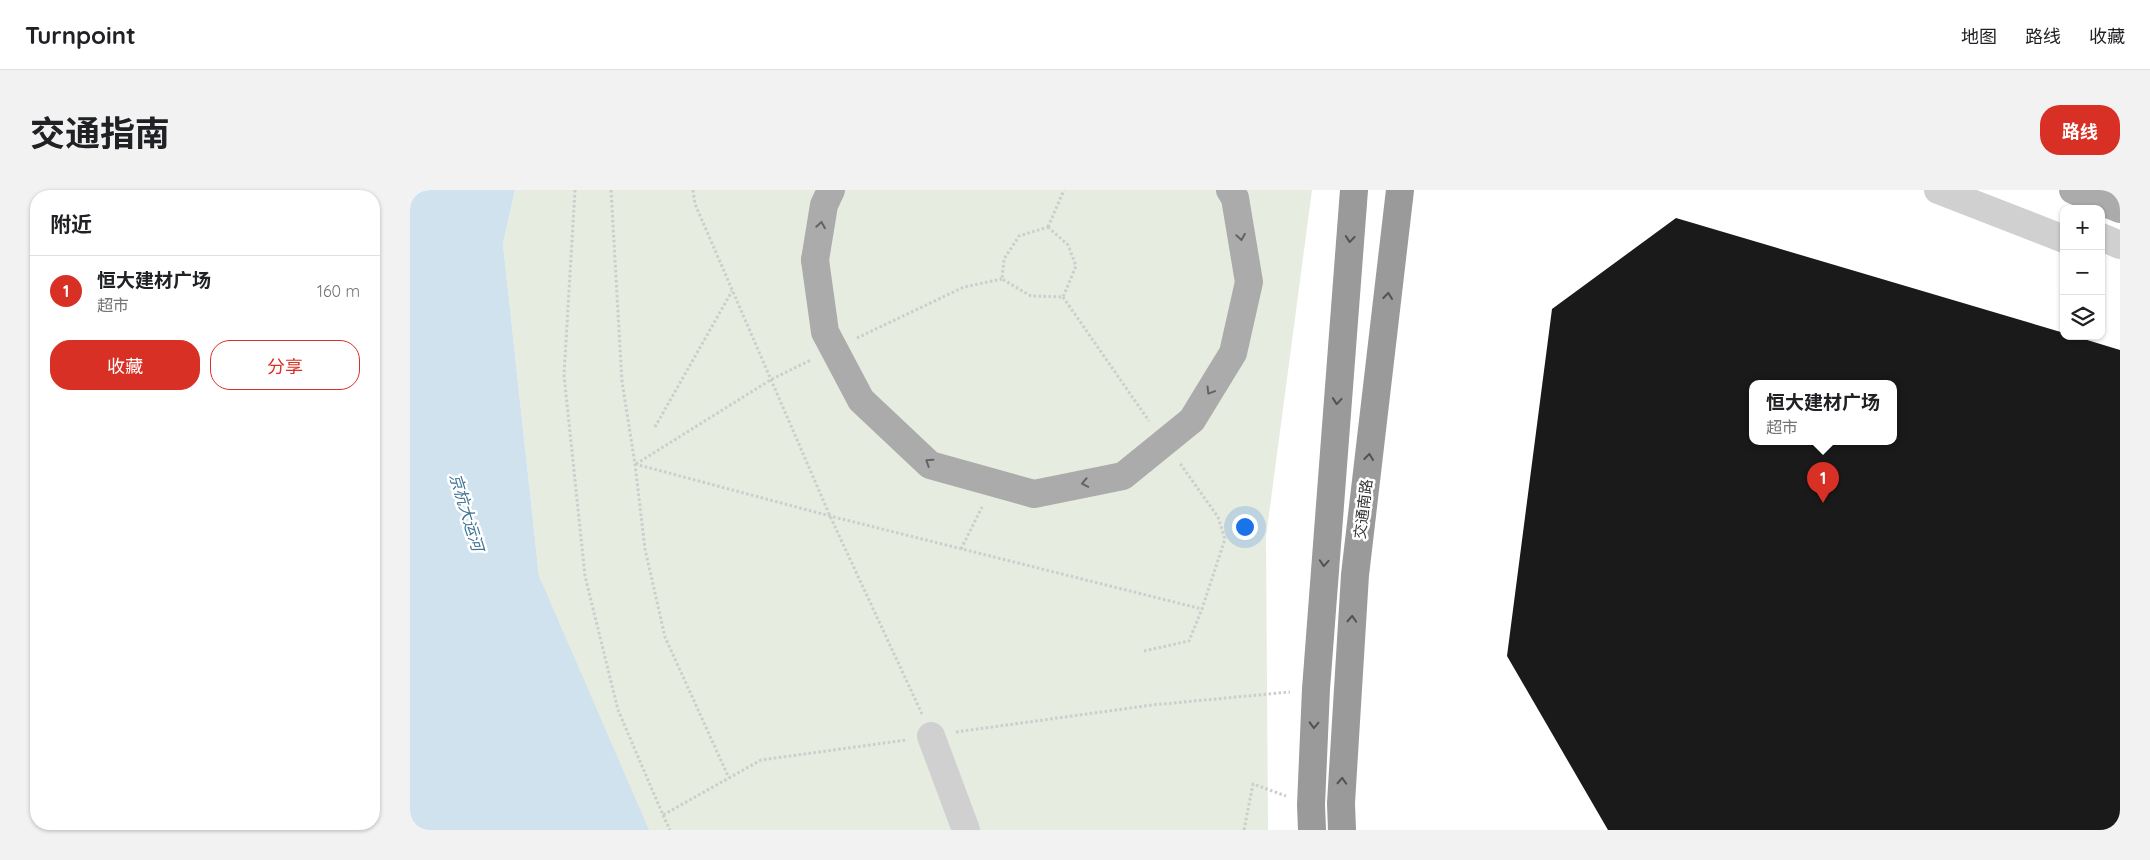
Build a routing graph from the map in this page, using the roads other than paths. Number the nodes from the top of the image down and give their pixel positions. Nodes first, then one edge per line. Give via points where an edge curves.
1 (831, 190) edge
2 (1230, 190) edge
3 (1354, 190) edge
4 (1400, 190) edge
5 (1938, 190) edge
6 (1982, 190) edge
7 (2075, 190) edge
8 (2073, 205) edge
9 (2120, 209) edge
10 (2060, 220) edge
11 (2060, 237) edge
12 (2105, 239) edge
13 (2120, 245) edge
14 (2105, 255) edge
15 (2120, 261) edge
16 (927, 726) road end
17 (1311, 817) edge
18 (966, 830) edge
19 (1342, 830) edge

2 -> 1 main road, bridge via 1235,198 1249,282 1233,353 1192,420 1123,476 1034,494 930,464 861,400 825,332 816,260 824,206
3 -> 17 highway via 1316,689
19 -> 4 highway, 交通南路 via 1355,574
5 - 11 street
6 - 10 street
7 - 8 street
7 - 9 main road, bridge
12 - 13 street
14 - 15 street
16 - 18 street

